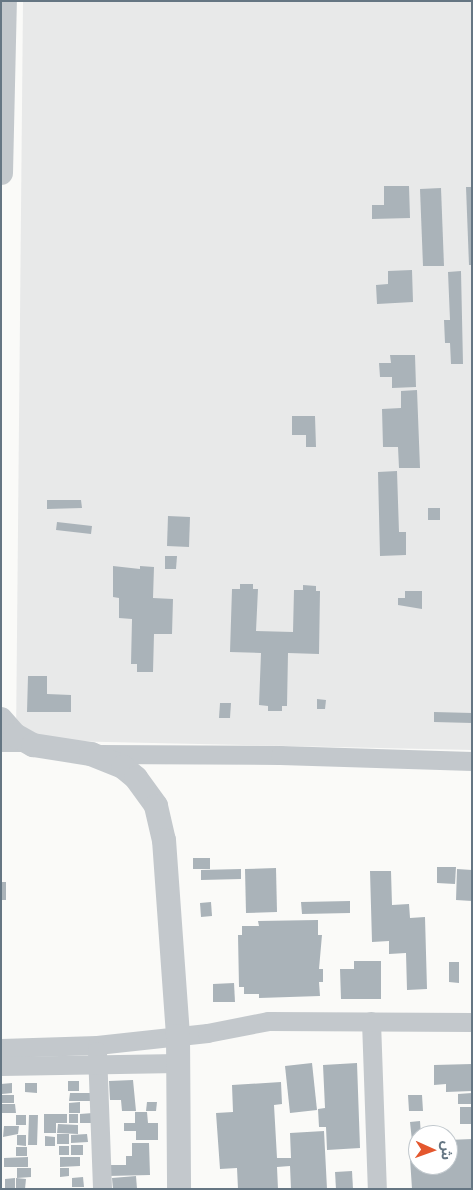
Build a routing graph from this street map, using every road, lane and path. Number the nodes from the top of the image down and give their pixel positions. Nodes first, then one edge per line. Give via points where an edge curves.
1 (5, 1) edge
2 (1, 173) edge
3 (1, 719) edge
4 (1, 742) edge
5 (27, 742) junction
6 (91, 754) junction
7 (472, 761) edge
8 (371, 1022) junction
9 (472, 1022) edge
10 (178, 1036) junction
11 (1, 1048) edge
12 (97, 1054) junction
13 (178, 1063) junction
14 (1, 1066) edge
15 (102, 1189) edge
16 (179, 1189) edge
17 (377, 1189) edge

1 - 2 street
3 - 5 street via 15,735
4 - 5 street
5 - 6 street
6 - 7 street
6 - 10 street via 108,759 136,778 156,806 161,823
8 - 9 street
8 - 10 street via 268,1021
8 - 17 street
10 - 12 street
10 - 13 street
11 - 12 street
12 - 13 street
12 - 14 street
12 - 15 street
13 - 16 street

